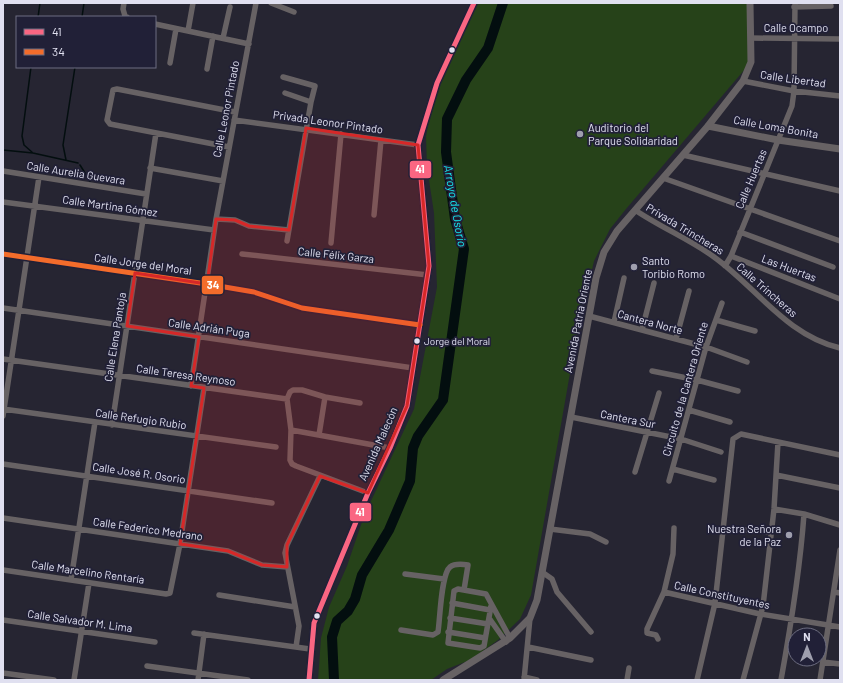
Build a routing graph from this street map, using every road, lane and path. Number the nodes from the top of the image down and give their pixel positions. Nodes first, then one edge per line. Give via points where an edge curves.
1 (124, 3) edge
2 (193, 3) edge
3 (256, 3) edge
4 (271, 3) edge
5 (474, 3) edge
6 (750, 3) edge
7 (794, 5) edge
8 (831, 6) dead end
9 (230, 7) dead end
10 (294, 12) dead end
11 (125, 16) edge
12 (156, 24) edge
13 (176, 29) junction
14 (188, 31) junction
15 (214, 36) junction
16 (223, 38) junction
17 (752, 38) junction
18 (795, 38) junction
19 (840, 39) edge
20 (249, 44) junction
21 (170, 63) dead end
22 (207, 69) dead end
23 (283, 77) dead end
24 (743, 81) junction
25 (794, 90) junction
26 (285, 93) dead end
27 (840, 96) edge
28 (311, 102) junction
29 (236, 112) junction
30 (234, 120) junction
31 (708, 126) junction
32 (306, 128) junction
33 (156, 133) junction
34 (341, 134) junction
35 (381, 140) junction
36 (778, 140) junction
37 (418, 144) junction
38 (229, 147) junction
39 (840, 149) edge
40 (683, 155) junction
41 (150, 168) junction
42 (3, 171) edge
43 (764, 174) junction
44 (39, 177) junction
45 (663, 178) junction
46 (223, 181) junction
47 (840, 191) edge
48 (146, 194) junction
49 (3, 202) edge
50 (35, 206) junction
51 (749, 209) junction
52 (635, 210) junction
53 (374, 215) dead end
54 (216, 219) junction
55 (142, 220) junction
56 (214, 230) junction
57 (289, 230) junction
58 (740, 232) junction
59 (287, 241) dead end
60 (840, 241) edge
61 (331, 243) dead end
62 (3, 254) edge
63 (242, 254) dead end
64 (731, 256) junction
65 (27, 258) junction
66 (725, 266) junction
67 (833, 267) dead end
68 (135, 273) junction
69 (428, 275) junction
70 (624, 278) dead end
71 (654, 283) dead end
72 (207, 284) junction
73 (689, 291) dead end
74 (840, 299) edge
75 (722, 302) dead end
76 (3, 308) edge
77 (19, 310) junction
78 (589, 316) junction
79 (716, 320) junction
80 (614, 322) junction
81 (420, 325) junction
82 (127, 326) junction
83 (642, 330) junction
84 (755, 331) dead end
85 (198, 337) junction
86 (676, 339) junction
87 (706, 347) junction
88 (840, 348) edge
89 (3, 359) edge
90 (11, 360) junction
91 (747, 362) dead end
92 (413, 368) junction
93 (652, 372) dead end
94 (119, 376) junction
95 (697, 380) junction
96 (191, 386) junction
97 (204, 388) junction
98 (738, 391) dead end
99 (659, 393) dead end
100 (325, 397) junction
101 (287, 399) junction
102 (360, 403) dead end
103 (4, 409) edge
104 (689, 410) junction
105 (3, 416) edge
106 (570, 417) junction
107 (95, 422) junction
108 (730, 422) dead end
109 (112, 425) junction
110 (291, 430) junction
111 (647, 432) junction
112 (319, 435) junction
113 (197, 437) junction
114 (681, 439) junction
115 (778, 442) junction
116 (276, 447) dead end
117 (390, 448) junction
118 (721, 452) dead end
119 (840, 455) edge
120 (3, 464) edge
121 (673, 469) junction
122 (635, 472) dead end
123 (776, 475) junction
124 (87, 476) junction
125 (320, 476) junction
126 (714, 480) dead end
127 (669, 481) dead end
128 (840, 488) edge
129 (189, 490) junction
130 (368, 493) junction
131 (272, 503) dead end
132 (774, 509) junction
133 (804, 514) junction
134 (3, 518) edge
135 (840, 525) edge
136 (674, 528) dead end
137 (723, 528) junction
138 (79, 529) junction
139 (550, 529) junction
140 (771, 532) junction
141 (606, 542) dead end
142 (180, 544) junction
143 (840, 550) edge
144 (839, 561) edge
145 (287, 567) junction
146 (3, 570) edge
147 (542, 572) junction
148 (405, 574) dead end
149 (444, 579) junction
150 (71, 580) junction
151 (89, 582) junction
152 (464, 590) junction
153 (664, 592) junction
154 (837, 592) edge
155 (219, 595) dead end
156 (452, 603) junction
157 (715, 603) junction
158 (295, 607) junction
159 (491, 608) junction
160 (760, 614) junction
161 (450, 618) junction
162 (530, 618) junction
163 (792, 619) junction
164 (3, 620) edge
165 (488, 621) junction
166 (500, 622) junction
167 (829, 626) junction
168 (495, 627) junction
169 (840, 627) edge
170 (401, 630) dead end
171 (82, 632) junction
172 (448, 632) junction
173 (591, 632) dead end
174 (194, 633) dead end
175 (204, 634) junction
176 (485, 638) junction
177 (827, 638) edge
178 (658, 639) dead end
179 (508, 640) junction
180 (154, 642) dead end
181 (296, 647) junction
182 (528, 647) junction
183 (310, 649) junction
184 (591, 660) dead end
185 (827, 662) edge
186 (840, 664) edge
187 (149, 667) dead end
188 (822, 667) edge
189 (629, 668) dead end
190 (3, 673) edge
191 (198, 673) junction
192 (19, 677) edge
193 (524, 679) edge
194 (54, 680) edge
195 (74, 680) edge
196 (198, 680) edge
197 (248, 680) edge
198 (309, 680) edge
199 (443, 680) edge
200 (537, 680) edge
201 (627, 680) edge
202 (697, 680) edge
203 (743, 680) edge
204 (781, 680) edge
205 (820, 680) edge

1 - 11 street
2 - 14 street
3 - 20 street, Calle Leonor Pintado
4 - 10 street
5 - 37 street, Avenida Malecón via 436,83
6 - 17 street, Avenida Patria Oriente
7 - 8 street
7 - 18 street, Calle Huertas
9 - 16 street
12 - 13 street
13 - 14 street
13 - 21 street
14 - 15 street
15 - 16 street
15 - 22 street
16 - 20 street
17 - 18 street, Calle Ocampo
17 - 24 street, Avenida Patria Oriente via 751,62
18 - 19 street, Calle Ocampo
18 - 25 street, Calle Huertas
20 - 29 street, Calle Leonor Pintado
23 - 28 street via 315,86
24 - 25 street, Calle Libertad
24 - 31 street, Avenida Patria Oriente
25 - 27 street, Calle Libertad
25 - 36 street, Calle Huertas via 792,106
26 - 28 street
28 - 32 street
29 - 30 street, Calle Leonor Pintado
29 - 33 street via 113,90 107,120 110,124
30 - 32 street, Privada Leonor Pintado
30 - 38 street, Calle Leonor Pintado
31 - 36 street, Calle Loma Bonita
31 - 40 street, Avenida Patria Oriente
32 - 34 street, Privada Leonor Pintado
32 - 57 street
33 - 38 street
33 - 41 street, Calle Elena Pantoja
34 - 35 street, Privada Leonor Pintado
34 - 61 street
35 - 37 street, Privada Leonor Pintado
35 - 53 street
36 - 39 street, Calle Loma Bonita
36 - 43 street, Calle Huertas
37 - 69 street, Avenida Malecón
38 - 46 street, Calle Leonor Pintado
40 - 43 street
40 - 45 street, Avenida Patria Oriente
41 - 46 street
41 - 48 street, Calle Elena Pantoja
42 - 44 street, Calle Aurelia Guevara
43 - 47 street
43 - 51 street, Calle Huertas
44 - 48 street, Calle Aurelia Guevara
44 - 50 street
45 - 51 street
45 - 52 street, Avenida Patria Oriente
46 - 54 street, Calle Leonor Pintado
48 - 55 street, Calle Elena Pantoja
49 - 50 street, Calle Martina Gómez
50 - 55 street, Calle Martina Gómez
50 - 65 street
51 - 58 street, Calle Huertas
51 - 60 street
52 - 66 street, Privada Trincheras
52 - 78 street, Avenida Patria Oriente via 617,231 604,252
54 - 56 street, Calle Leonor Pintado
54 - 57 street via 235,220 249,226
55 - 56 street, Calle Martina Gómez
55 - 68 street, Calle Elena Pantoja
56 - 72 street, Calle Leonor Pintado
57 - 59 street
58 - 64 street, Calle Huertas
58 - 67 street
62 - 65 street, Calle Jorge del Moral
63 - 69 street, Calle Félix Garza
64 - 66 street, Calle Huertas
64 - 74 street, Las Huertas
65 - 68 street, Calle Jorge del Moral
65 - 77 street
66 - 88 street, Calle Trincheras via 789,323 807,335
68 - 72 street, Calle Jorge del Moral
68 - 82 street, Calle Elena Pantoja
69 - 81 street, Avenida Malecón
70 - 80 street
71 - 83 street
72 - 81 street, Calle Jorge del Moral via 254,292 302,308
72 - 85 street, Calle Leonor Pintado
73 - 86 street
75 - 79 street, Circuito de la Cantera Oriente
76 - 77 street, Calle Adrián Puga
77 - 82 street, Calle Adrián Puga
77 - 90 street
78 - 80 street, Cantera Norte
78 - 106 street, Avenida Patria Oriente
79 - 84 street
79 - 87 street, Circuito de la Cantera Oriente
80 - 83 street, Cantera Norte
81 - 92 street, Avenida Malecón
82 - 85 street, Calle Adrián Puga
82 - 94 street, Calle Elena Pantoja
83 - 86 street, Cantera Norte
85 - 92 street, Calle Adrián Puga
85 - 96 street, Calle Leonor Pintado
86 - 87 street, Cantera Norte
87 - 91 street, Cantera Norte
87 - 95 street, Circuito de la Cantera Oriente
89 - 90 street, Calle Teresa Reynoso
90 - 94 street, Calle Teresa Reynoso
90 - 103 street
92 - 117 street, Avenida Malecón via 407,406
93 - 95 street
94 - 96 street, Calle Teresa Reynoso
94 - 109 street, Calle Elena Pantoja
95 - 98 street
95 - 104 street, Circuito de la Cantera Oriente
96 - 97 street, Calle Teresa Reynoso
97 - 101 street, Calle Teresa Reynoso
97 - 113 street
99 - 111 street
100 - 101 street via 293,390
100 - 102 street
100 - 112 street
101 - 110 street
103 - 105 street
103 - 107 street, Calle Refugio Rubio
104 - 108 street
104 - 114 street, Circuito de la Cantera Oriente
106 - 111 street, Cantera Sur
106 - 139 street, Avenida Patria Oriente
107 - 109 street, Calle Refugio Rubio
107 - 124 street
109 - 113 street, Calle Refugio Rubio
110 - 112 street
110 - 125 street via 292,464
111 - 114 street, Cantera Sur
111 - 122 street
112 - 117 street
113 - 116 street, Calle Refugio Rubio
113 - 129 street
114 - 118 street, Cantera Sur
114 - 121 street, Circuito de la Cantera Oriente
115 - 119 street
115 - 123 street
115 - 137 street via 741,434 736,436 732,443
117 - 130 street, Avenida Malecón
120 - 124 street, Calle José R. Osorio
121 - 126 street
121 - 127 street, Circuito de la Cantera Oriente
123 - 128 street
123 - 132 street
124 - 129 street, Calle José R. Osorio
124 - 138 street
125 - 130 street
125 - 145 street via 286,544
129 - 131 street, Calle José R. Osorio
129 - 142 street
130 - 183 street, Avenida Malecón via 316,616
132 - 133 street
132 - 140 street
133 - 135 street
133 - 163 street
134 - 138 street, Calle Federico Medrano
136 - 153 street, Calle Constituyentes via 673,554
137 - 140 street
137 - 157 street
138 - 142 street, Calle Federico Medrano
138 - 150 street
139 - 141 street via 590,534
139 - 147 street, Avenida Patria Oriente
140 - 160 street
142 - 145 street, Calle Federico Medrano via 228,551 262,565
142 - 151 street, Calle Marcelino Rentaría via 170,593
143 - 144 street
144 - 154 street
145 - 158 street
146 - 150 street, Calle Marcelino Rentaría
147 - 162 street, Avenida Patria Oriente
147 - 173 street via 552,579 557,592
148 - 149 street
149 - 152 street via 450,567 458,564 468,565
149 - 170 street via 438,632 433,635
150 - 151 street, Calle Marcelino Rentaría
151 - 171 street
152 - 156 street via 454,591
152 - 159 street via 486,594
153 - 157 street, Calle Constituyentes
153 - 178 street via 647,629
154 - 167 street
155 - 158 street
156 - 159 street
156 - 161 street
157 - 160 street, Calle Constituyentes
157 - 202 street
158 - 181 street via 299,626
159 - 165 street
159 - 166 street
160 - 163 street, Calle Constituyentes
160 - 203 street
161 - 165 street
161 - 172 street
162 - 179 street, Avenida Patria Oriente
162 - 182 street, Avenida Patria Oriente
163 - 167 street, Calle Constituyentes
163 - 204 street
164 - 171 street, Calle Salvador M. Lima
165 - 168 street
165 - 176 street
166 - 168 street
166 - 179 street
167 - 169 street, Calle Constituyentes
167 - 177 street
168 - 179 street
171 - 180 street, Calle Salvador M. Lima
171 - 195 street
172 - 176 street
172 - 176 street via 447,641 450,644 482,647
174 - 175 street
175 - 181 street
175 - 191 street
179 - 199 street, Avenida Patria Oriente
181 - 183 street
182 - 184 street
182 - 193 street, Avenida Patria Oriente
183 - 198 street, Avenida Malecón
185 - 186 street
187 - 191 street
188 - 205 street
189 - 201 street
190 - 192 street
191 - 196 street
191 - 197 street
192 - 194 street
193 - 200 street

